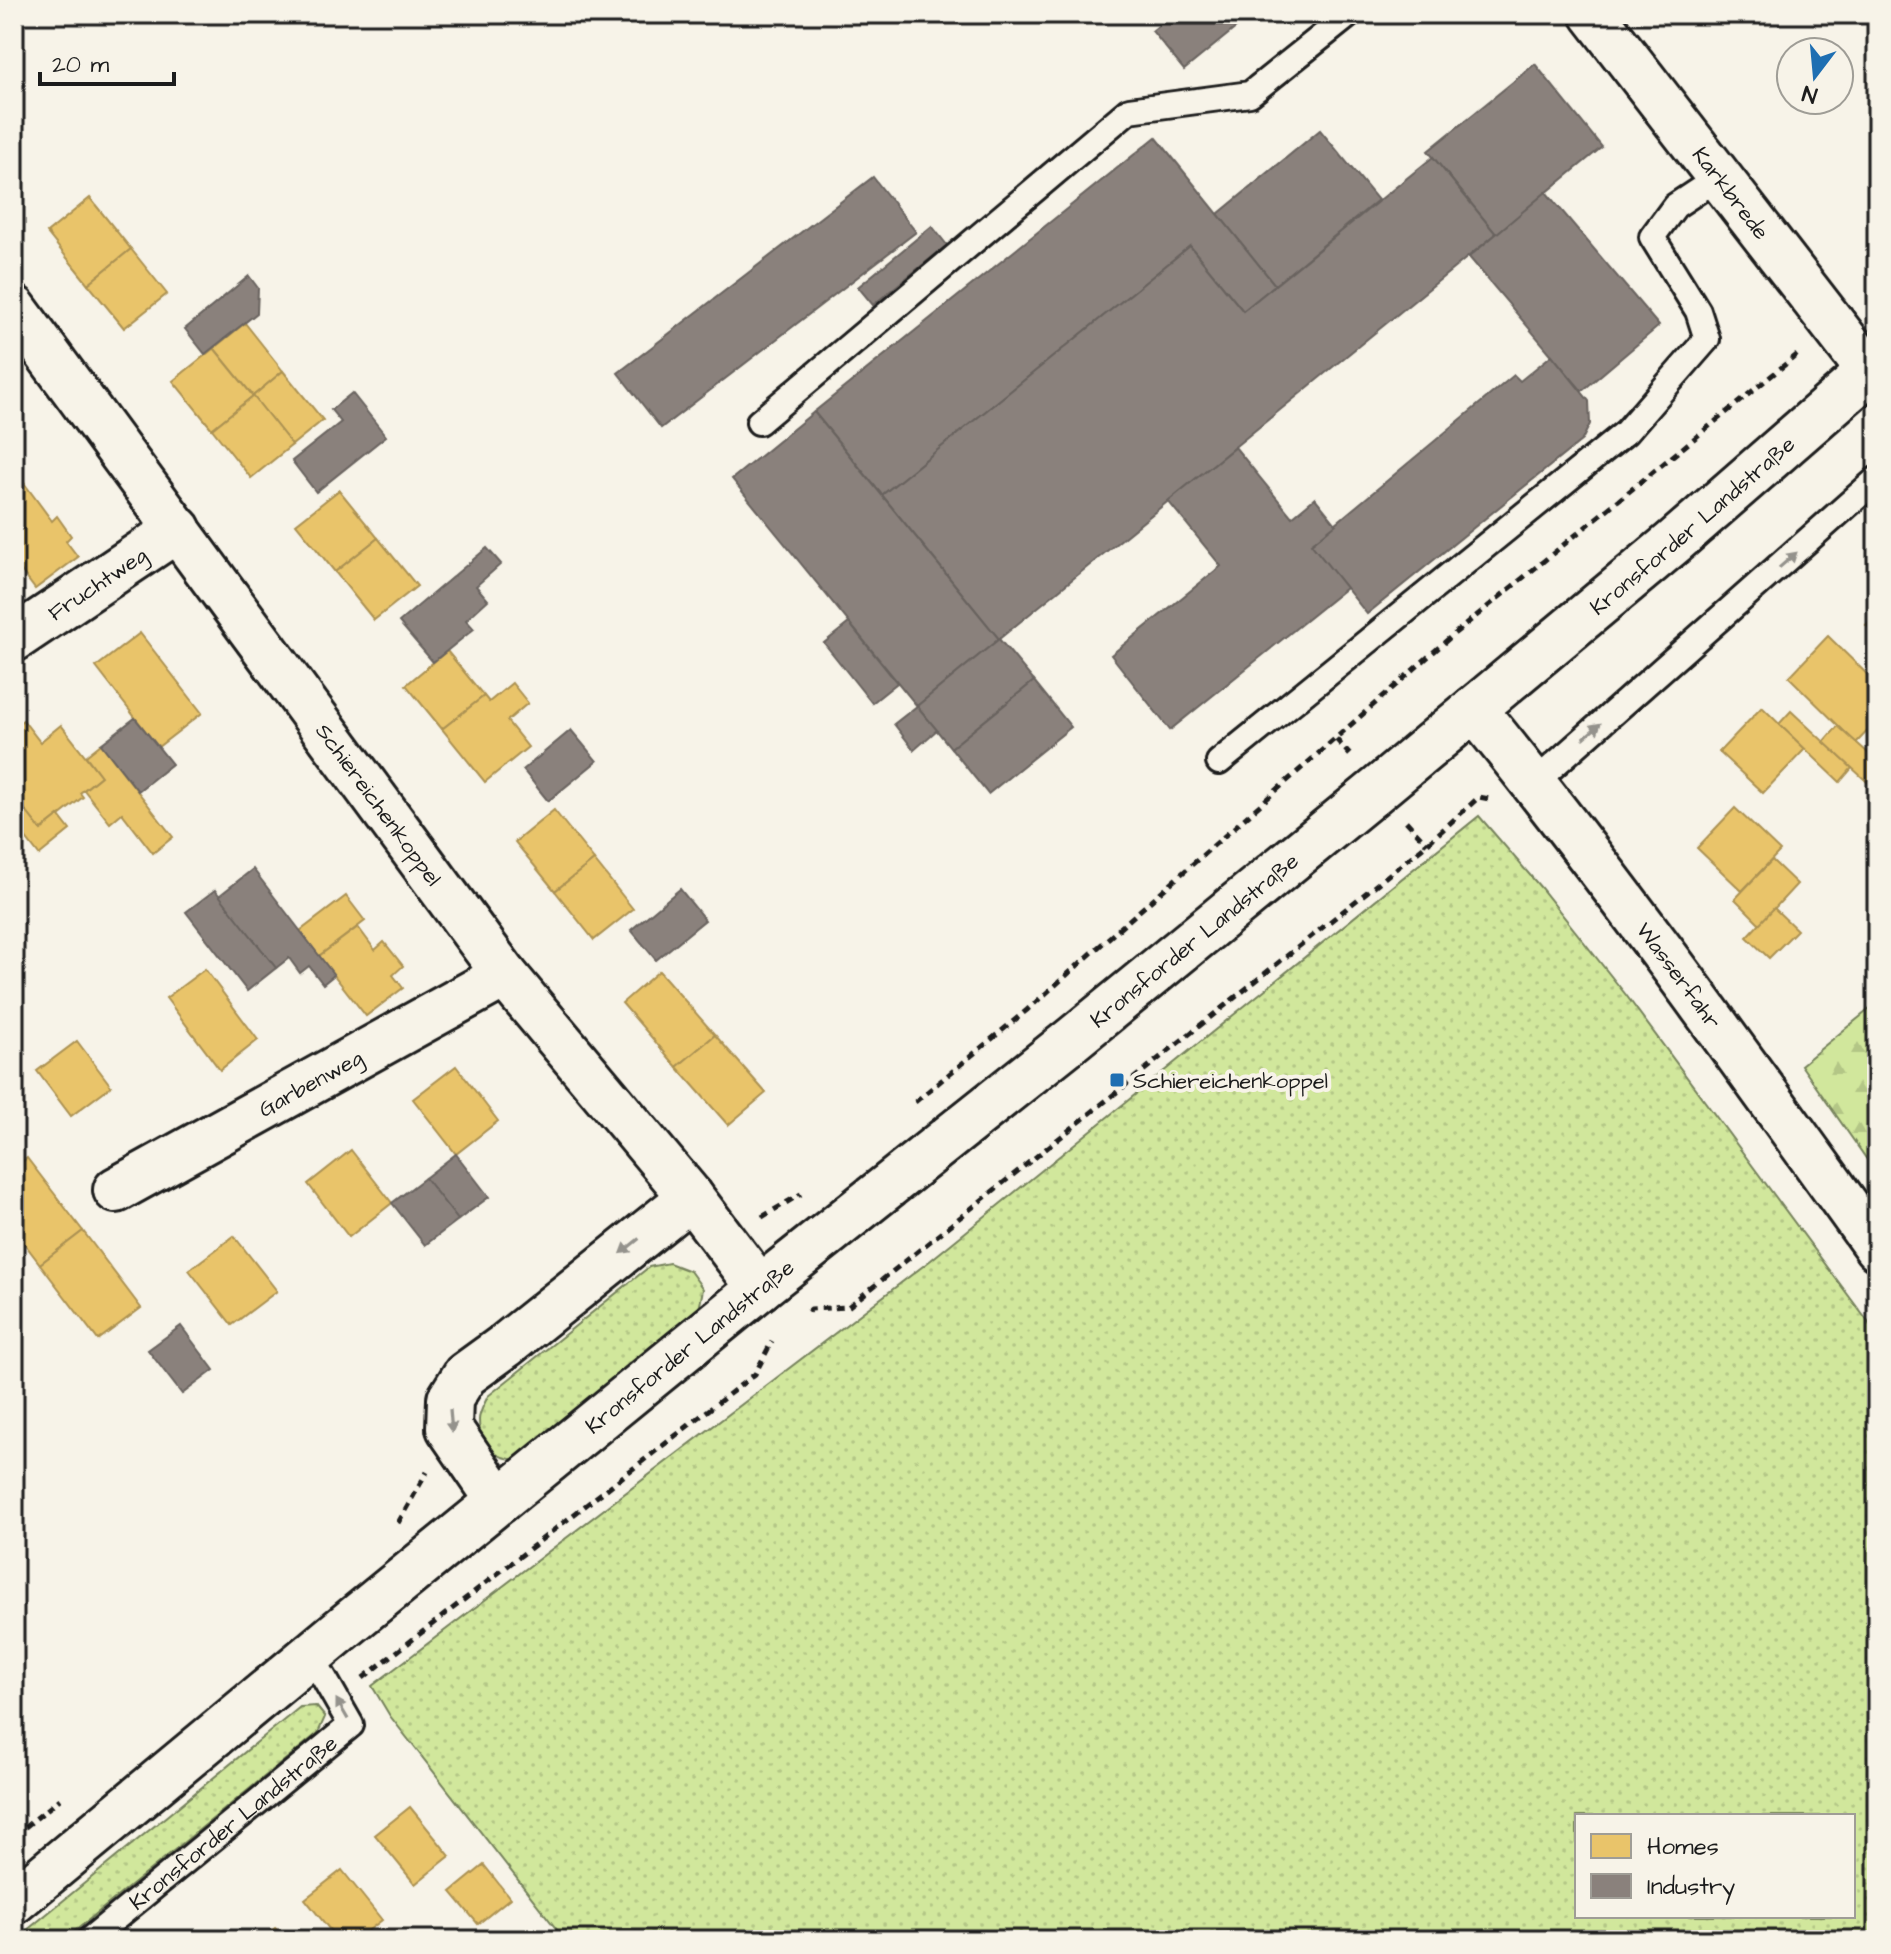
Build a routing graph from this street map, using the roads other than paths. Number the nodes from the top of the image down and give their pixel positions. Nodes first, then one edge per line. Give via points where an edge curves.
1 (1350, 14) edge
2 (1593, 14) edge
3 (1719, 177) junction
4 (14, 308) edge
5 (1874, 368) edge
6 (759, 422) dead end
7 (1877, 479) edge
8 (178, 529) junction
9 (14, 639) edge
10 (1474, 709) junction
11 (1219, 762) dead end
12 (1518, 792) junction
13 (505, 975) junction
14 (116, 1190) dead end
15 (691, 1197) junction
16 (1877, 1248) edge
17 (760, 1288) junction
18 (499, 1501) junction
19 (311, 1655) junction
20 (14, 1901) edge
21 (89, 1940) edge

1 - 6 lane via 1250,94 1129,110
2 - 3 street, Karkbrede
3 - 5 street, Karkbrede
3 - 11 lane via 1675,206 1652,237 1698,311 1707,339 1626,432
4 - 8 street, Schiereichenkoppel
5 - 10 street, Kronsforder Landstraße
12 -> 7 lane
8 - 9 street, Fruchtweg
8 - 13 street, Schiereichenkoppel
10 - 12 street, Wasserfahr
10 - 17 street, Kronsforder Landstraße
12 - 16 street, Wasserfahr via 1678,972
13 - 14 street, Garbenweg
13 - 15 street, Schiereichenkoppel
15 - 17 street, Schiereichenkoppel
15 -> 18 street via 465,1375 450,1399 449,1428
17 - 18 street, Kronsforder Landstraße
18 - 19 street, Kronsforder Landstraße
19 - 20 street, Kronsforder Landstraße
21 -> 19 lane, Kronsforder Landstraße via 351,1725

